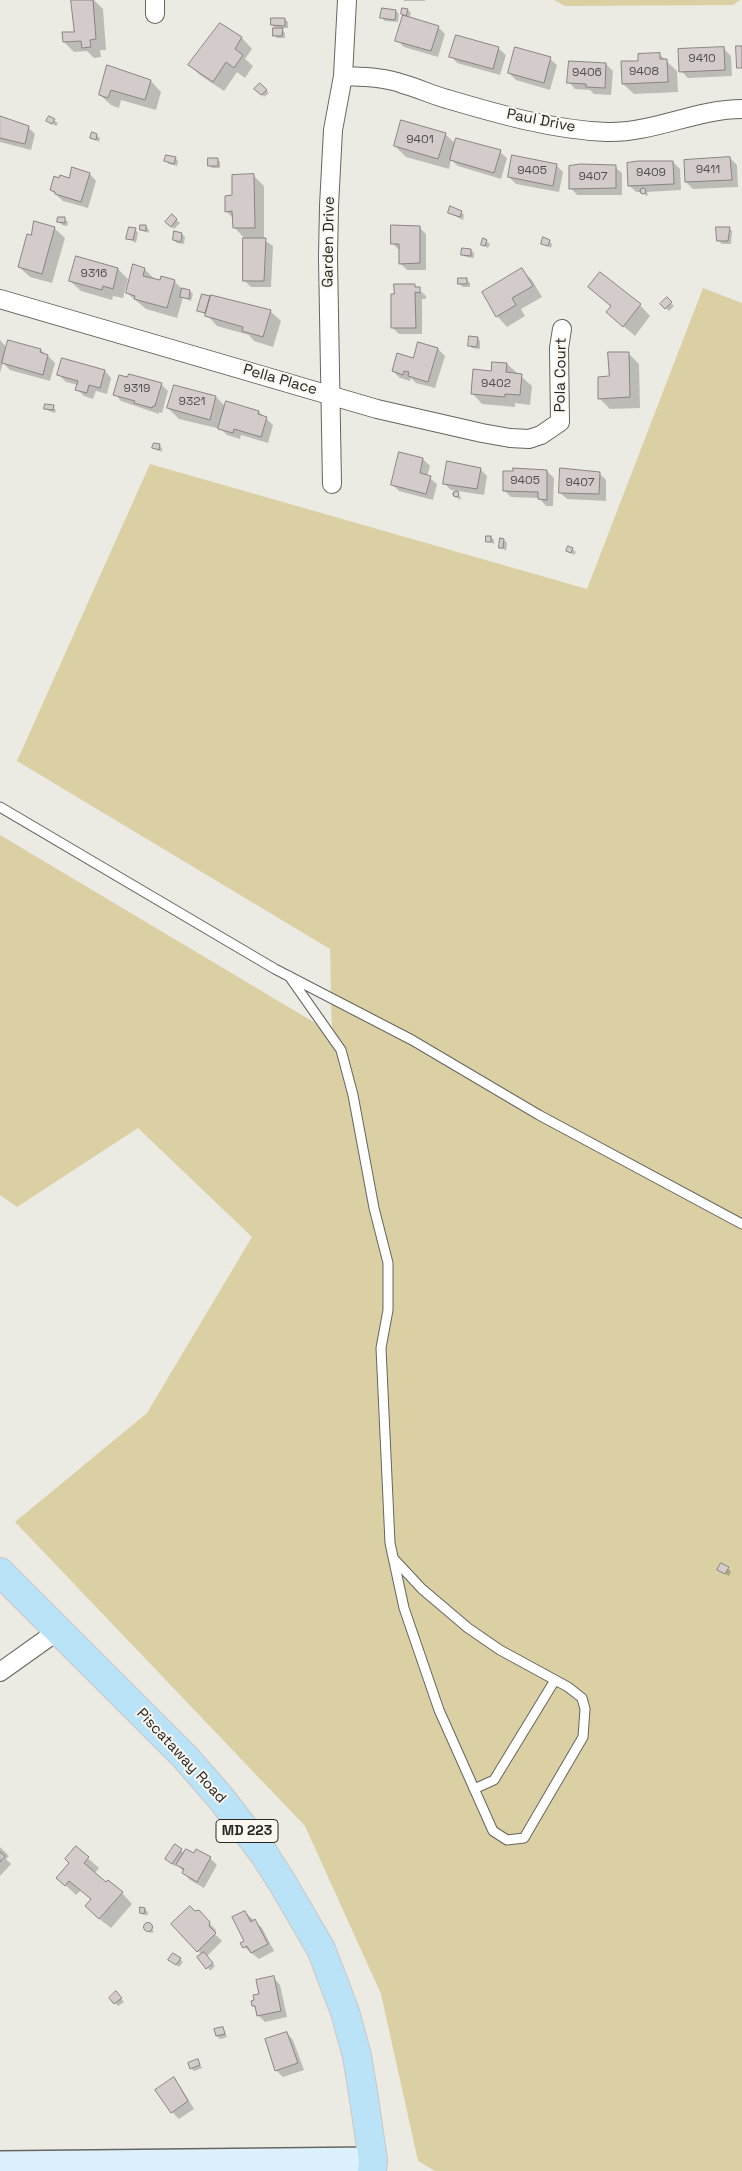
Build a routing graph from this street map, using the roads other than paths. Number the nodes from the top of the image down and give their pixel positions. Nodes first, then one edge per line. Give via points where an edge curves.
1 (347, 0) edge
2 (343, 76) junction
3 (742, 109) edge
4 (0, 299) edge
5 (562, 329) dead end
6 (330, 394) junction
7 (560, 422) joint
8 (332, 484) dead end
9 (0, 807) edge
10 (289, 976) junction
11 (742, 1224) edge
12 (394, 1559) junction
13 (0, 1572) edge
14 (59, 1630) junction
15 (0, 1672) edge
16 (555, 1680) junction
17 (474, 1789) junction
18 (0, 2164) edge
19 (288, 2166) edge
20 (372, 2166) edge

1 - 2 street, Garden Drive
2 - 3 street, Paul Drive via 402,83 520,119 608,132 634,130 725,109
2 - 6 street, Garden Drive via 330,170
4 - 6 street, Pella Place
5 - 7 street, Pola Court via 559,348
6 - 7 street, Pella Place via 429,421 510,438 536,437
6 - 8 street, Garden Drive
9 - 10 lane
10 - 11 lane via 412,1040 539,1115
10 - 12 lane via 342,1050 388,1263 388,1310 381,1348 390,1543
12 - 16 lane via 422,1589 468,1628
12 - 17 lane via 404,1608 439,1710
13 - 14 main road, Piscataway Road / MD 223
14 - 15 street
14 - 20 main road, Piscataway Road / MD 223 via 185,1757 220,1797 264,1854 321,1949 345,2012 357,2056
16 - 17 lane via 494,1780
16 - 17 lane via 582,1698 585,1709 583,1737 524,1838 507,1840 493,1831
18 - 19 main road
19 - 20 main road

